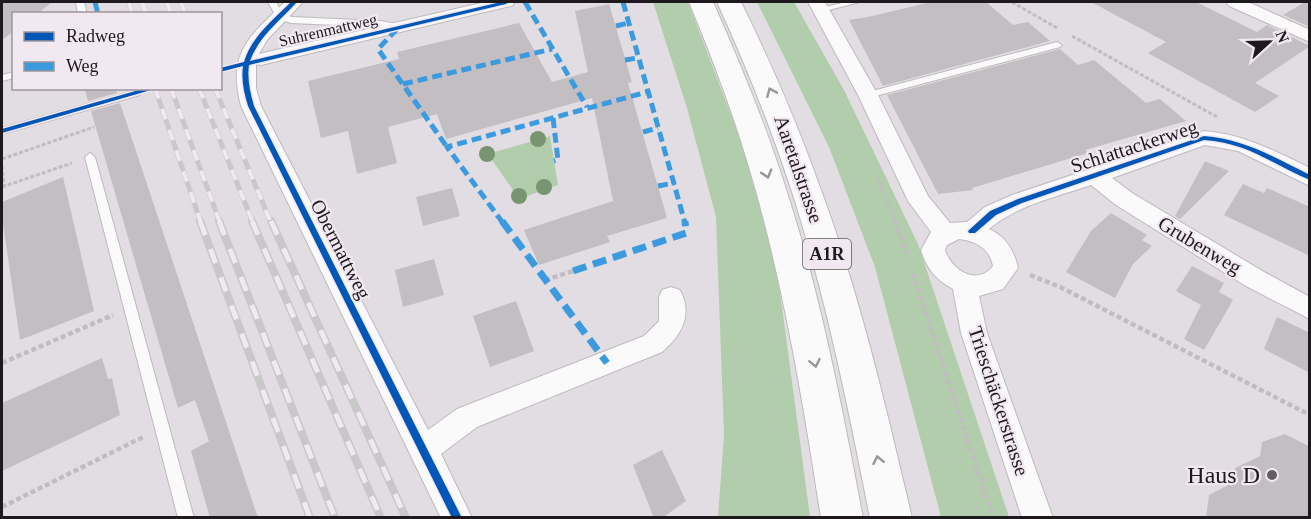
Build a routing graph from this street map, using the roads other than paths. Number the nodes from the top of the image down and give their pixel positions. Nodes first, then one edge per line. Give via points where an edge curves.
1 (506, 2) edge
2 (701, 2) edge
3 (729, 2) edge
4 (856, 2) edge
5 (1235, 2) edge
6 (484, 4) edge
7 (818, 5) edge
8 (282, 6) edge
9 (399, 27) junction
10 (1310, 37) edge
11 (1057, 45) dead end
12 (261, 59) dead end
13 (137, 93) dead end
14 (868, 95) junction
15 (2, 131) edge
16 (90, 157) road end
17 (1094, 176) junction
18 (1309, 176) edge
19 (972, 231) junction
20 (945, 233) junction
21 (964, 284) junction
22 (671, 297) dead end
23 (1310, 309) edge
24 (423, 450) junction
25 (186, 518) edge
26 (457, 518) edge
27 (842, 518) edge
28 (891, 518) edge
29 (1038, 518) edge

1 - 6 street, Suhrenmattweg
2 -> 27 highway, Aaretalstrasse / A1R via 746,109 771,186 818,376
28 -> 3 highway, Aaretalstrasse / A1R via 836,281 779,110
4 - 7 lane
5 - 10 street
6 - 9 street, Suhrenmattweg
7 - 14 street
8 - 9 lane via 296,21
8 - 24 street, Obermattweg via 249,51 245,89
9 - 12 street, Suhrenmattweg
11 - 14 lane
13 - 15 lane
14 - 20 street via 919,201
16 - 25 lane
17 - 18 street, Schlattackerweg via 1203,138 1223,138
17 - 19 street, Schlattackerweg via 993,213
17 - 23 street, Grubenweg via 1124,200
19 - 20 street
19 - 21 street via 997,246 1006,268 996,281 987,285
20 - 21 street via 933,245 933,254 943,271
21 - 29 street, Trieschäckerstrasse via 974,333
22 - 24 street via 674,317 670,329 652,344 467,418
24 - 26 street, Obermattweg

